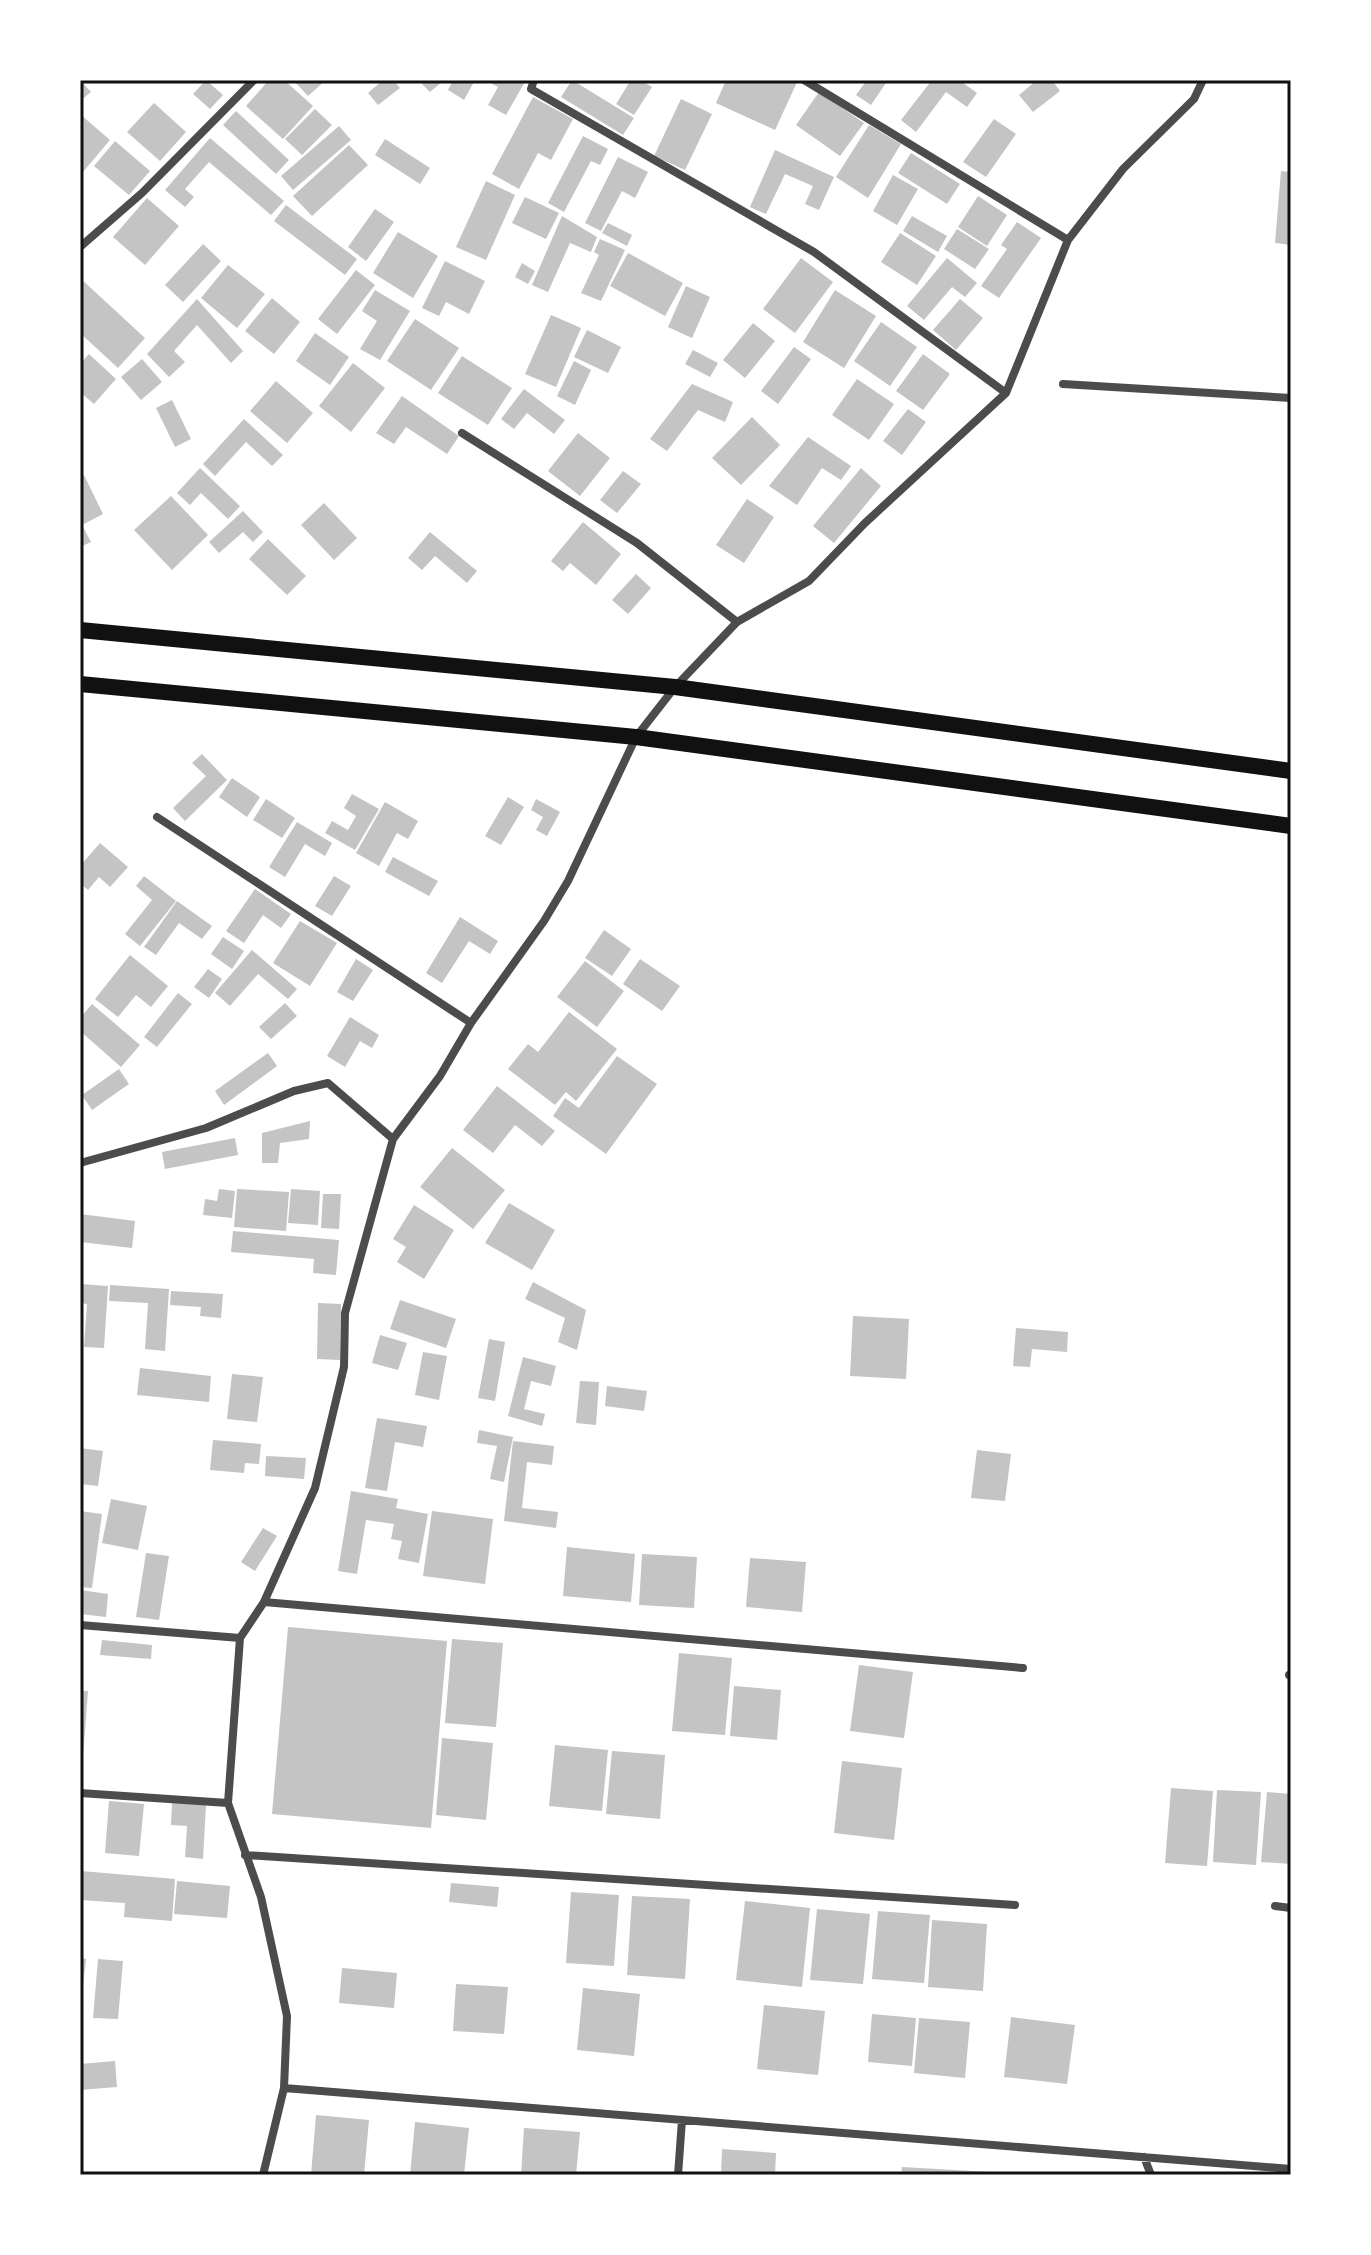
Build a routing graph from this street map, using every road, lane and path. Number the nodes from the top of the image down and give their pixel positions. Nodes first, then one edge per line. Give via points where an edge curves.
1 (254, 80) edge
2 (534, 80) edge
3 (804, 80) edge
4 (1203, 80) edge
5 (1068, 240) junction
6 (80, 247) edge
7 (1063, 384) dead end
8 (1006, 393) junction
9 (1291, 398) edge
10 (462, 433) dead end
11 (737, 622) junction
12 (80, 630) edge
13 (80, 684) edge
14 (675, 687) junction
15 (636, 737) junction
16 (1291, 771) edge
17 (157, 817) dead end
18 (1291, 826) edge
19 (471, 1023) junction
20 (393, 1139) junction
21 (80, 1163) edge
22 (264, 1602) junction
23 (80, 1625) edge
24 (240, 1638) junction
25 (1023, 1668) dead end
26 (80, 1793) edge
27 (228, 1803) junction
28 (245, 1855) junction
29 (1015, 1905) dead end
30 (1275, 1906) dead end
31 (1291, 1908) edge
32 (284, 2088) junction
33 (682, 2120) junction
34 (1144, 2157) junction
35 (1291, 2169) edge
36 (263, 2175) edge
37 (678, 2175) edge
38 (1151, 2175) edge

1 - 6 street
2 - 8 street via 531,89 814,252
3 - 5 street
4 - 5 street via 1194,99 1123,169
5 - 8 street
7 - 9 street
8 - 11 street via 809,581
10 - 11 street via 637,543
11 - 14 street
12 - 14 main road
13 - 15 main road
14 - 15 street
14 - 16 main road
15 - 18 main road
15 - 19 street via 568,881
17 - 19 street
19 - 20 street
20 - 21 street via 328,1083 294,1091 206,1128
20 - 22 street via 345,1313 344,1367 315,1488
22 - 24 street
22 - 25 street
23 - 24 street
24 - 27 street
26 - 27 street
27 - 28 street
28 - 29 street
28 - 32 street via 261,1897 287,2016
30 - 31 street
32 - 33 street
32 - 36 street
33 - 34 street
33 - 37 street
34 - 35 street
34 - 38 street

